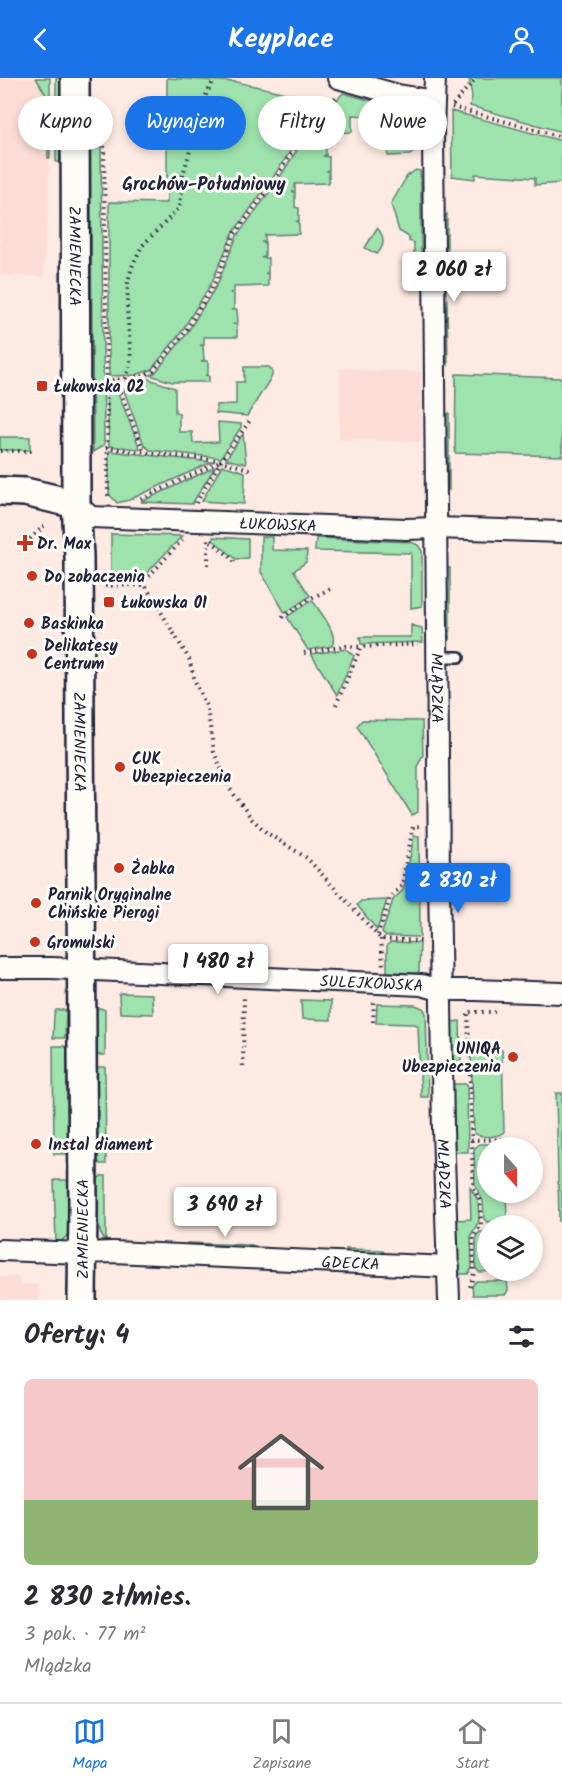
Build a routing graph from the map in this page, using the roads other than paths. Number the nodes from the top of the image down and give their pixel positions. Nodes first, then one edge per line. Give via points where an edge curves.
1 (75, 78) edge
2 (435, 78) edge
3 (340, 84) edge
4 (403, 96) edge
5 (441, 96) edge
6 (442, 150) edge
7 (0, 491) edge
8 (76, 504) junction
9 (436, 528) junction
10 (562, 532) edge
11 (431, 651) junction
12 (459, 657) dead end
13 (0, 968) edge
14 (81, 969) junction
15 (441, 990) junction
16 (562, 993) edge
17 (0, 1250) edge
18 (82, 1253) junction
19 (449, 1267) junction
20 (82, 1300) edge
21 (450, 1300) edge

1 - 8 street, ZAMIENIECKA
2 - 5 street, MLĄDZKA
3 - 4 street
6 - 9 street, MLĄDZKA
7 - 8 street, ŁUKOWSKA via 24,492
8 - 9 street, ŁUKOWSKA via 91,517
8 - 14 street, ZAMIENIECKA
9 - 10 street, ŁUKOWSKA
9 - 11 street, MLĄDZKA
11 - 12 lane
11 - 15 street, MLĄDZKA
13 - 14 street, SULEJKOWSKA
14 - 15 street, SULEJKOWSKA via 421,985
14 - 18 street, ZAMIENIECKA
15 - 16 street, SULEJKOWSKA
15 - 19 street, MLĄDZKA
17 - 18 street, GDECKA
18 - 19 street, GDECKA
18 - 20 street, ZAMIENIECKA
19 - 21 street, MLĄDZKA

